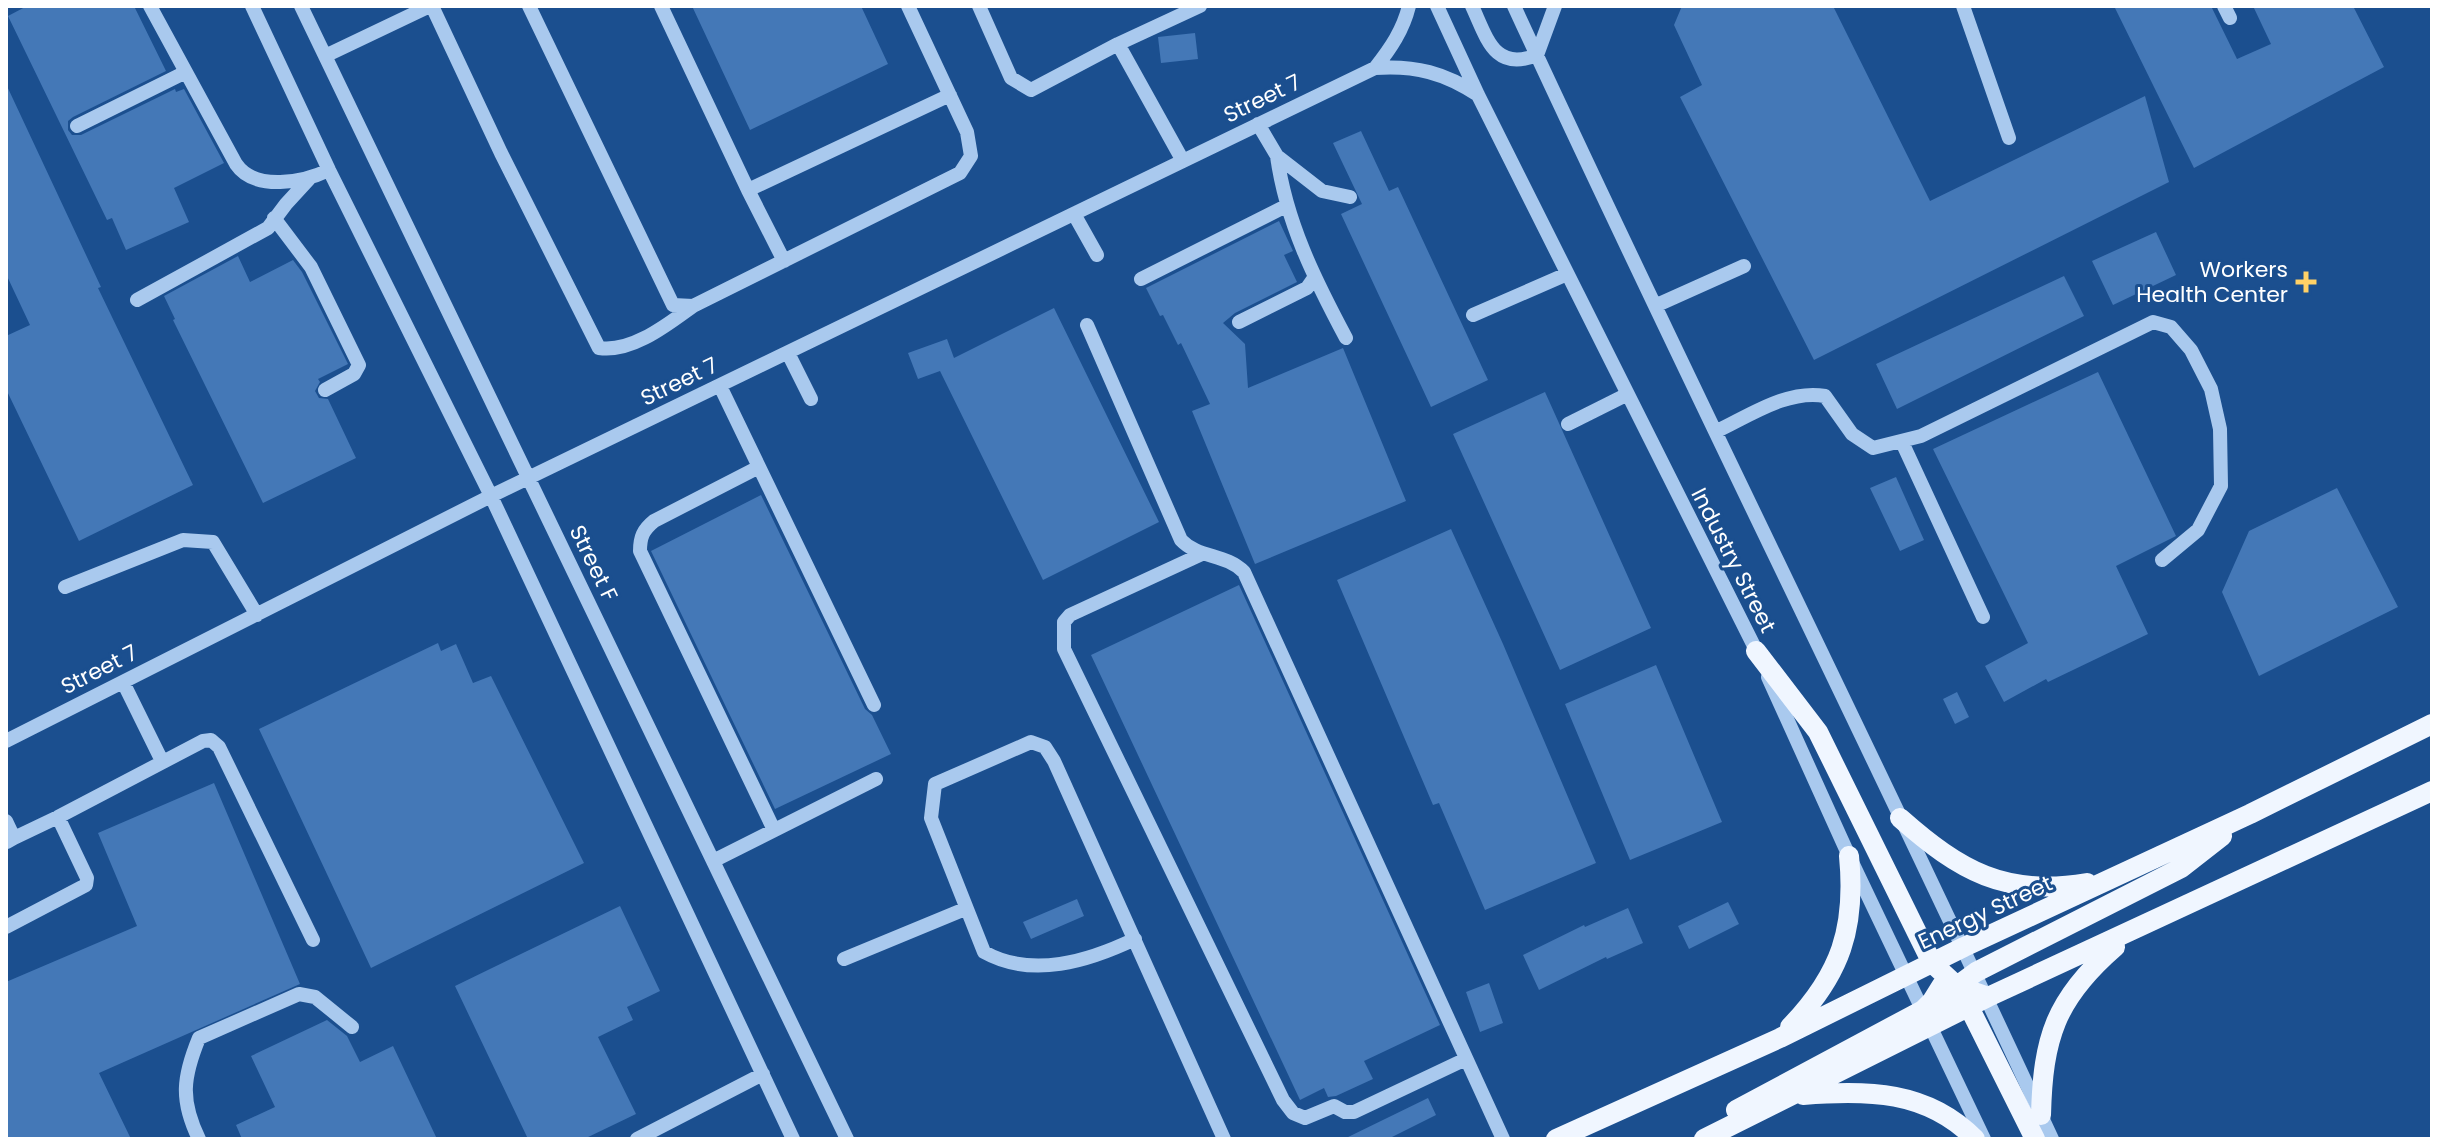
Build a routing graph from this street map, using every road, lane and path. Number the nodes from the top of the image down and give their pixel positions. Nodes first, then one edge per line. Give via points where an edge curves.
1 (150, 6) edge
2 (252, 6) edge
3 (301, 6) edge
4 (431, 6) edge
5 (529, 6) edge
6 (661, 6) edge
7 (908, 6) edge
8 (979, 6) edge
9 (1200, 6) edge
10 (1409, 6) edge
11 (1437, 6) edge
12 (1472, 6) edge
13 (1514, 6) edge
14 (1555, 6) edge
15 (1963, 6) edge
16 (1118, 44) junction
17 (1537, 55) junction
18 (325, 56) junction
19 (1375, 68) junction
20 (186, 72) junction
21 (950, 95) junction
22 (1478, 95) junction
23 (1258, 124) junction
24 (77, 126) dead end
25 (2009, 138) dead end
26 (1277, 156) junction
27 (1183, 161) junction
28 (329, 170) junction
29 (309, 179) junction
30 (748, 190) junction
31 (1350, 197) dead end
32 (1286, 206) junction
33 (1074, 214) junction
34 (274, 218) junction
35 (1097, 255) dead end
36 (784, 261) junction
37 (1744, 266) dead end
38 (1567, 274) junction
39 (1314, 278) junction
40 (1141, 279) dead end
41 (137, 300) dead end
42 (1657, 305) junction
43 (693, 306) junction
44 (1473, 315) dead end
45 (1239, 322) dead end
46 (1087, 325) dead end
47 (1346, 338) dead end
48 (788, 353) junction
49 (720, 386) junction
50 (325, 390) dead end
51 (1626, 395) junction
52 (811, 399) dead end
53 (1568, 424) dead end
54 (1717, 431) junction
55 (1902, 442) junction
56 (759, 467) junction
57 (529, 479) junction
58 (491, 496) junction
59 (1202, 554) junction
60 (2162, 560) dead end
61 (65, 587) dead end
62 (257, 615) junction
63 (1983, 617) dead end
64 (1756, 651) junction
65 (123, 682) junction
66 (874, 705) dead end
67 (2432, 724) edge
68 (6, 741) edge
69 (162, 761) junction
70 (876, 779) dead end
71 (2432, 791) edge
72 (2250, 814) junction
73 (58, 817) junction
74 (1900, 818) junction
75 (6, 821) edge
76 (774, 830) junction
77 (10, 840) edge
78 (1849, 856) junction
79 (713, 861) junction
80 (2111, 879) junction
81 (965, 909) junction
82 (6, 927) edge
83 (2131, 932) junction
84 (1135, 939) junction
85 (313, 940) dead end
86 (1964, 947) junction
87 (844, 959) dead end
88 (1932, 963) junction
89 (1976, 972) junction
90 (1906, 975) junction
91 (1949, 986) junction
92 (1978, 1002) junction
93 (1926, 1018) junction
94 (352, 1027) dead end
95 (1780, 1038) junction
96 (1466, 1059) junction
97 (763, 1074) junction
98 (1791, 1096) junction
99 (2041, 1115) junction
100 (199, 1139) edge
101 (637, 1139) edge
102 (793, 1139) edge
103 (847, 1139) edge
104 (1224, 1139) edge
105 (1503, 1139) edge
106 (1556, 1139) edge
107 (1696, 1139) edge
108 (1704, 1139) edge
109 (1975, 1139) edge
110 (1984, 1139) edge
111 (2035, 1139) edge
112 (2052, 1139) edge

1 - 20 street
2 - 28 street
3 - 18 street, Street F
4 - 18 street
4 - 43 street via 599,348 630,344
5 - 43 street via 673,305
6 - 30 street
7 - 21 street
8 - 16 street via 1011,78 1031,90
9 - 16 street
10 - 19 street, Street 7 via 1393,45
11 - 22 street, Industry Street
12 - 17 street via 1492,49 1503,58 1515,61
13 - 17 street, Industry Street
14 - 17 street
15 - 25 street
16 - 27 street
17 - 42 street, Industry Street
18 - 57 street, Street F
19 - 22 street, Street 7 via 1419,68
19 - 23 street, Street 7
20 - 24 street
20 - 29 street via 245,175 258,181
21 - 30 street
21 - 36 street via 967,132 971,156 960,173
22 - 38 street, Industry Street
23 - 26 street
23 - 27 street, Street 7
26 - 31 street via 1322,191
26 - 32 street
27 - 33 street, Street 7
28 - 29 street
28 - 58 street
29 - 34 street
30 - 36 street
32 - 39 street
32 - 40 street
33 - 35 street
33 - 48 street, Street 7
34 - 41 street via 258,236
34 - 50 street via 311,267 359,365 354,374
36 - 43 street
37 - 42 street
38 - 44 street
38 - 51 street, Industry Street
39 - 45 street via 1307,288
39 - 47 street
42 - 54 street, Industry Street
46 - 59 street via 1181,540
48 - 49 street, Street 7
48 - 52 street
49 - 56 street
49 - 57 street, Street 7
51 - 53 street
51 - 64 street, Industry Street
54 - 55 street via 1810,393 1825,396 1852,434 1873,448
54 - 74 street, Industry Street
55 - 60 street via 2153,322 2171,327 2191,350 2211,389 2220,429 2221,486 2198,530
55 - 63 street
56 - 66 street
56 - 76 street via 654,521 640,540 640,551
57 - 58 street, Street 7
57 - 79 street, Street F
58 - 62 street, Street 7
58 - 97 street
59 - 96 street via 1225,558 1244,572
59 - 96 street via 1070,615 1064,622 1064,649 1283,1100 1305,1118 1334,1106 1354,1112
61 - 62 street via 183,540 213,542
62 - 65 street, Street 7
64 - 78 street, Industry Street
64 - 88 main road via 1818,732
65 - 68 street, Street 7
65 - 69 street
67 - 72 main road, Energy Street
69 - 73 street
69 - 85 street via 203,741 219,747
70 - 76 street
71 - 83 main road
72 - 80 main road, Energy Street
72 - 89 main road via 2181,868
73 - 77 street
73 - 82 street via 86,885
74 - 80 main road via 1961,866 1997,881 2035,887
74 - 86 street, Industry Street
75 - 77 street
76 - 79 street
78 - 90 street, Industry Street
78 - 95 main road via 1850,913 1839,958
79 - 103 street, Street F
80 - 86 main road, Energy Street
81 - 84 street via 984,952 1000,961 1073,963
81 - 84 street via 931,818 935,784 1031,742 1045,747 1054,761
81 - 87 street
83 - 92 main road
83 - 99 main road via 2082,977 2060,1009 2048,1042
84 - 104 street
86 - 88 main road, Energy Street
86 - 89 street, Industry Street
86 - 91 main road
88 - 90 main road, Energy Street
88 - 91 main road
89 - 91 main road
89 - 92 street, Industry Street
90 - 91 main road
90 - 93 street, Industry Street
90 - 95 main road, Energy Street
91 - 92 main road
91 - 93 main road
92 - 93 main road
92 - 99 street, Industry Street
92 - 111 main road
93 - 98 main road
93 - 107 main road via 1759,1096
93 - 110 street, Industry Street
94 - 100 street via 315,997 299,994 199,1038 187,1068 186,1099
95 - 106 main road, Energy Street
96 - 105 street
97 - 101 street
97 - 102 street
98 - 108 main road
98 - 109 main road via 1892,1095 1944,1115
99 - 112 street, Industry Street

